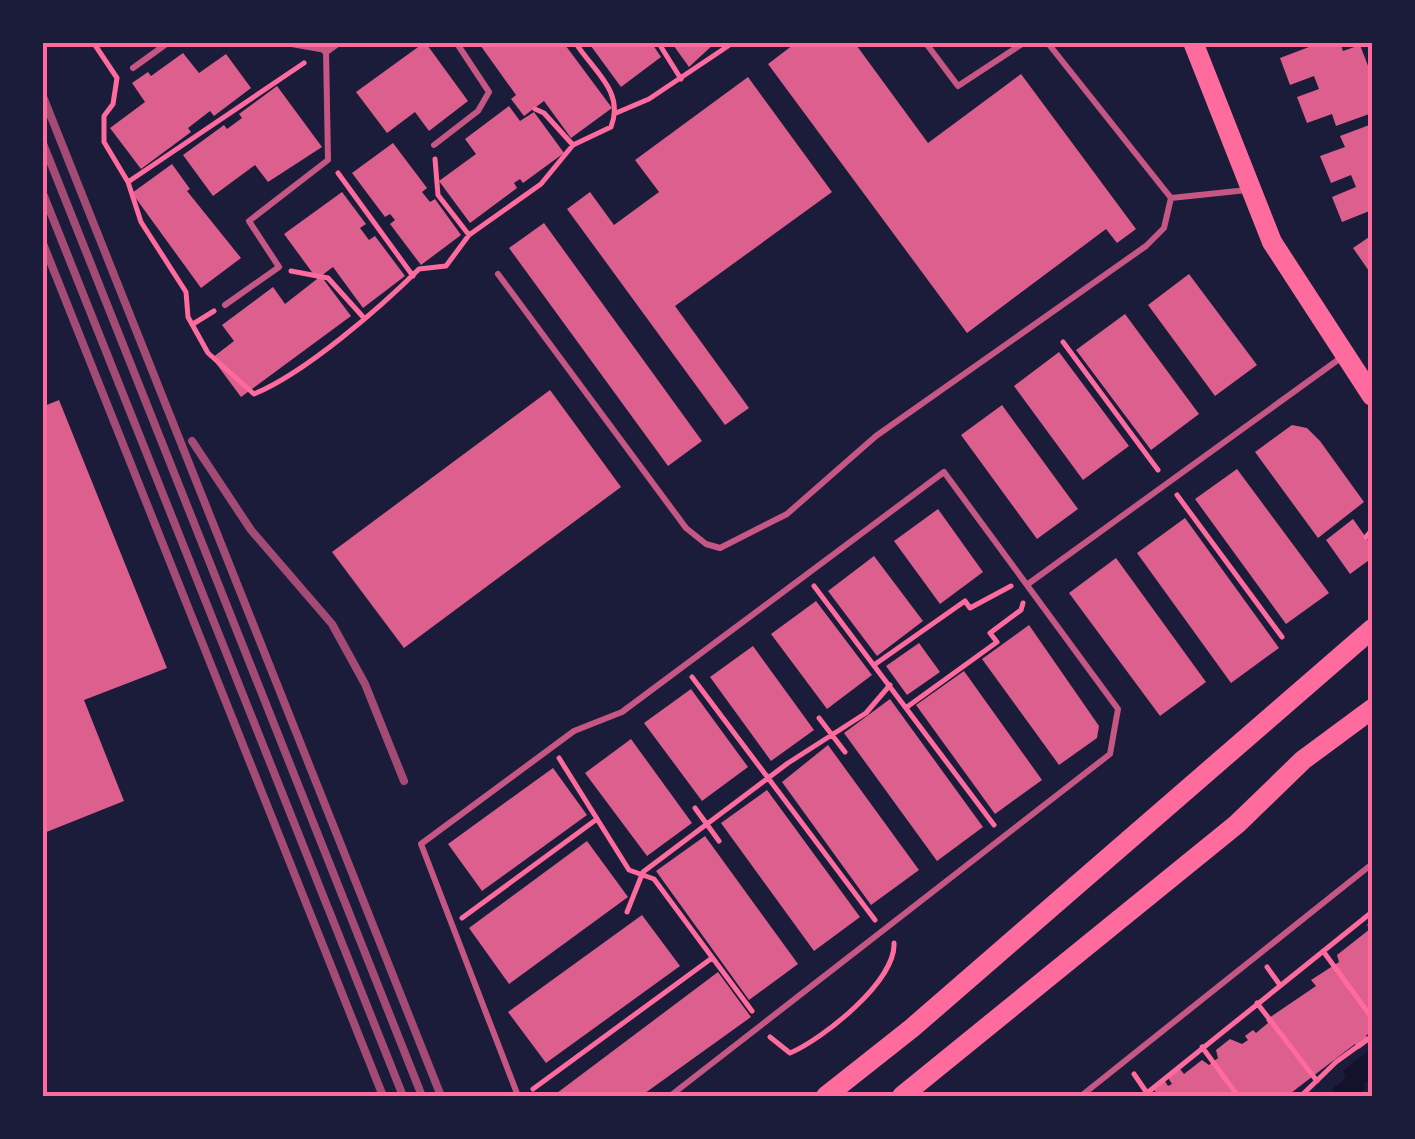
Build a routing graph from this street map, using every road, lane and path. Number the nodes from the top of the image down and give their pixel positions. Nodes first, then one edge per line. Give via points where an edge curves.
1 (93, 42) edge
2 (169, 42) edge
3 (280, 42) edge
4 (337, 42) edge
5 (456, 42) edge
6 (575, 42) edge
7 (658, 42) edge
8 (734, 42) edge
9 (925, 42) edge
10 (1025, 42) edge
11 (1047, 42) edge
12 (1193, 42) edge
13 (326, 50) junction
14 (133, 68) dead end
15 (681, 79) junction
16 (535, 108) dead end
17 (616, 113) junction
18 (434, 145) joint
19 (573, 145) junction
20 (328, 160) junction
21 (128, 182) junction
22 (1248, 190) junction
23 (1172, 198) junction
24 (469, 235) junction
25 (279, 267) junction
26 (498, 274) dead end
27 (413, 276) junction
28 (225, 304) joint
29 (364, 318) junction
30 (192, 325) junction
31 (1343, 356) junction
32 (1372, 396) edge
33 (1372, 530) edge
34 (1366, 537) dead end
35 (806, 575) junction
36 (1028, 584) junction
37 (1372, 628) edge
38 (874, 665) junction
39 (684, 666) junction
40 (890, 685) junction
41 (907, 706) junction
42 (1372, 708) edge
43 (819, 718) dead end
44 (832, 733) junction
45 (552, 747) junction
46 (846, 752) dead end
47 (768, 779) junction
48 (696, 808) dead end
49 (597, 819) junction
50 (708, 825) junction
51 (1002, 836) junction
52 (719, 841) dead end
53 (1372, 864) edge
54 (644, 872) junction
55 (627, 912) dead end
56 (1372, 912) edge
57 (452, 925) junction
58 (881, 928) junction
59 (1324, 951) junction
60 (712, 958) junction
61 (1258, 1003) junction
62 (1372, 1018) edge
63 (763, 1027) junction
64 (1372, 1036) edge
65 (1202, 1048) junction
66 (1125, 1061) junction
67 (1318, 1081) junction
68 (1148, 1095) edge
69 (520, 1096) edge
70 (670, 1096) edge
71 (826, 1096) edge
72 (902, 1096) edge
73 (1081, 1096) edge
74 (1238, 1096) edge
75 (1301, 1096) edge

1 - 21 path via 117,78 104,116 104,142
2 - 14 lane
3 - 13 lane
4 - 13 street
5 - 18 lane via 488,92 478,112
6 - 17 path via 614,92
7 - 15 path
8 - 15 path
9 - 10 lane via 958,86
11 - 23 lane
12 - 22 main road
13 - 20 lane
13 - 21 path
15 - 17 path
16 - 19 path
17 - 19 path via 611,127
18 - 24 path via 438,195
19 - 24 path via 541,184
20 - 25 lane via 248,221
20 - 27 path
21 - 30 path via 141,222 186,292
22 - 23 lane
22 - 31 main road
23 - 26 lane via 1164,228 1146,246 876,436 787,514 720,548 686,528
24 - 27 path via 446,266
25 - 28 lane
25 - 29 path via 328,278
27 - 29 path
28 - 30 path
29 - 30 path via 254,394 208,352
31 - 32 main road
31 - 36 lane
33 - 34 path
35 - 36 lane via 944,472
35 - 38 path
35 - 39 lane
36 - 38 path via 1003,586 970,608 966,601
36 - 41 path via 1022,610 990,633 996,642
36 - 51 lane via 1118,708 1110,754
37 - 71 main road
38 - 40 path
39 - 45 lane via 622,712
39 - 47 path
40 - 41 path
40 - 44 path via 866,713
41 - 51 path
42 - 72 main road
43 - 44 path
44 - 46 path
44 - 47 path
45 - 49 path
45 - 57 lane via 421,844
47 - 50 path
47 - 58 path
48 - 50 path
49 - 54 path via 629,870
49 - 57 path
50 - 52 path
50 - 54 path
51 - 58 lane
53 - 66 lane
54 - 55 path
54 - 60 path
56 - 59 path
57 - 69 lane
58 - 63 lane
58 - 63 path via 895,954 830,1030 790,1053
59 - 61 path
59 - 62 path
60 - 63 path
60 - 69 path
61 - 65 path
61 - 67 path
63 - 70 lane
64 - 67 path
65 - 68 path
65 - 74 path
66 - 68 path
66 - 73 lane
67 - 75 path

